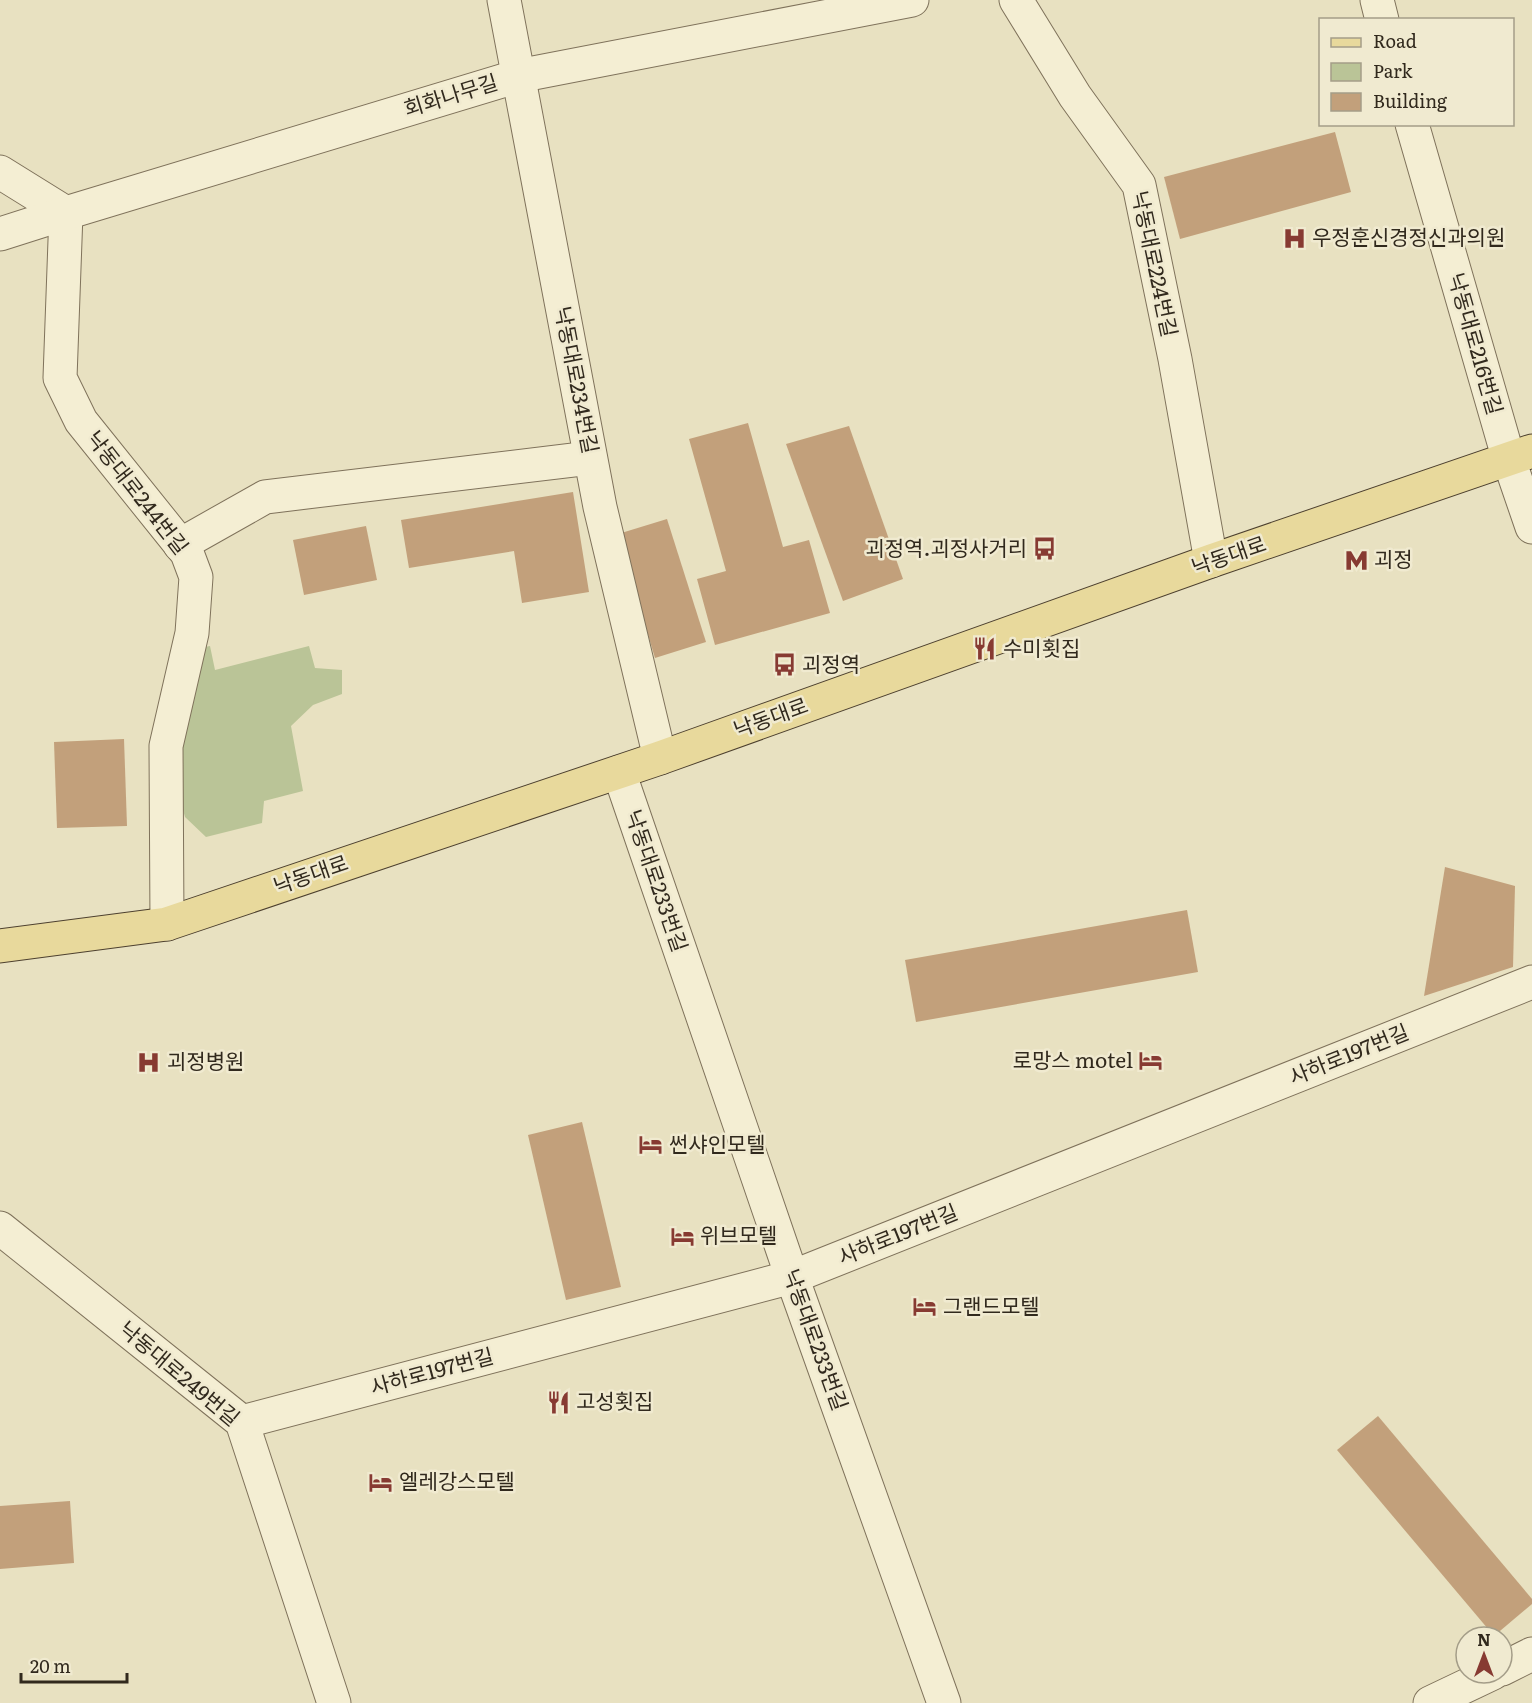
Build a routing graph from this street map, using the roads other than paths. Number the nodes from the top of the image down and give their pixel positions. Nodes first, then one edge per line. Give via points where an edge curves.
1 (504, 0) edge
2 (912, 0) edge
3 (1016, 0) edge
4 (1377, 0) edge
5 (1382, 18) edge
6 (518, 76) junction
7 (1413, 126) edge
8 (0, 172) edge
9 (66, 213) junction
10 (0, 234) edge
11 (1520, 456) edge
12 (591, 458) junction
13 (1532, 527) edge
14 (180, 545) junction
15 (1211, 561) junction
16 (660, 758) junction
17 (619, 772) junction
18 (167, 924) junction
19 (0, 946) edge
20 (1532, 982) edge
21 (0, 1228) edge
22 (792, 1277) junction
23 (242, 1422) junction
24 (1532, 1654) edge
25 (1514, 1663) edge
26 (1468, 1685) edge
27 (334, 1703) edge
28 (944, 1703) edge
29 (1430, 1703) edge

1 - 6 street, 낙동대로234번길
2 - 6 street, 회화나무길
3 - 15 street, 낙동대로224번길 via 1075,96 1139,186
4 - 5 street
6 - 9 street, 회화나무길
6 - 12 street, 낙동대로234번길
7 - 11 street, 낙동대로216번길
8 - 9 street
9 - 10 street, 회화나무길
9 - 14 street, 낙동대로244번길 via 60,378 81,421
11 - 13 street, 낙동대로216번길
11 - 15 main road, 낙동대로
12 - 14 street via 265,497
12 - 16 street, 낙동대로234번길
14 - 18 street, 낙동대로244번길 via 196,577 192,633 166,746
15 - 16 main road, 낙동대로
16 - 17 main road, 낙동대로
17 - 18 main road, 낙동대로
17 - 22 street, 낙동대로233번길
18 - 19 main road, 낙동대로
20 - 22 street, 사하로197번길
21 - 23 street, 낙동대로249번길
22 - 23 street, 사하로197번길
22 - 28 street, 낙동대로233번길
23 - 27 street, 낙동대로249번길
24 - 25 street
26 - 29 street

